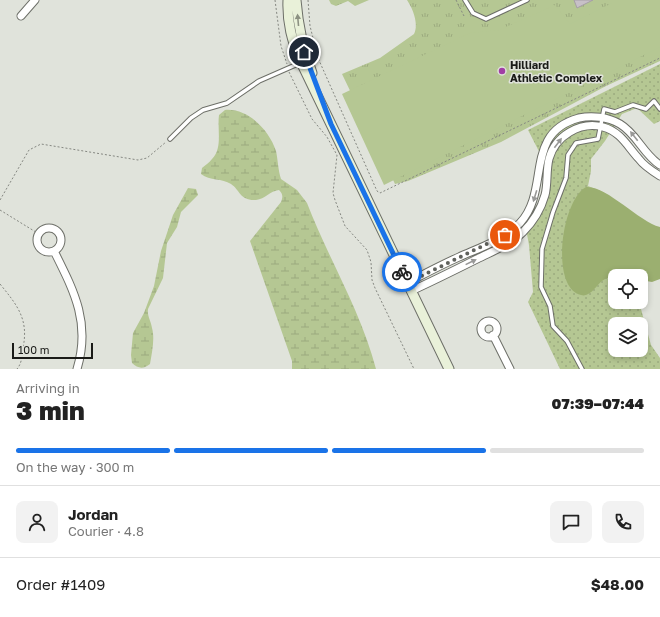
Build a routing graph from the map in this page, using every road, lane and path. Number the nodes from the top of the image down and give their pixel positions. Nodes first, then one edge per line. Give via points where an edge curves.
1 (35, 0) edge
2 (275, 0) edge
3 (288, 0) edge
4 (296, 0) edge
5 (308, 0) edge
6 (456, 0) edge
7 (465, 0) edge
8 (527, 0) edge
9 (21, 16) dead end
10 (464, 16) dead end
11 (660, 58) edge
12 (301, 62) junction
13 (287, 68) junction
14 (660, 109) edge
15 (602, 117) junction
16 (331, 124) junction
17 (600, 127) junction
18 (170, 139) joint
19 (660, 165) edge
20 (660, 176) edge
21 (538, 180) junction
22 (547, 181) junction
23 (0, 200) edge
24 (0, 210) edge
25 (39, 234) junction
26 (506, 234) junction
27 (512, 241) junction
28 (54, 251) junction
29 (450, 262) junction
30 (454, 270) junction
31 (0, 284) edge
32 (409, 287) junction
33 (493, 335) dead end
34 (17, 369) edge
35 (77, 369) edge
36 (414, 369) edge
37 (449, 369) edge
38 (510, 369) edge
39 (582, 369) edge

1 - 9 street
2 - 13 path via 277,23
3 - 12 main road via 290,32
16 -> 4 main road via 304,52
5 - 11 path via 310,26 318,58 380,193
6 - 10 path
7 - 8 lane via 473,13 486,19
12 - 13 lane
12 - 16 main road
13 - 18 lane via 259,81 227,103 203,110
13 - 36 path via 312,119 332,144 338,163 333,193 335,200 345,226 367,250 375,288
14 - 15 lane via 654,101 646,109 633,105 615,112 604,109
15 - 17 lane
19 -> 15 street via 646,153 631,132 615,121
15 - 21 street via 576,119 552,134 543,150
16 - 32 main road
17 - 20 street via 619,135 641,162
22 -> 17 street via 550,157 562,138 579,128
17 - 39 lane via 597,140 579,141 570,151 566,163 566,178 542,251 542,288 550,306 553,326 568,341
18 - 23 path via 147,158 138,160 41,144 30,150
21 - 22 lane
21 -> 26 street via 529,210
22 - 27 street via 543,200 536,215 526,229
24 - 25 path
25 - 28 street via 37,241 40,248 46,252
25 - 28 street via 49,229 59,234 60,246
26 - 27 lane
26 - 29 street
30 -> 27 street
28 - 35 street via 75,292 82,318 82,340
29 - 30 lane
29 - 32 street
30 - 32 street
31 - 34 path via 20,310 25,323 25,339
32 - 37 main road
33 - 38 street

